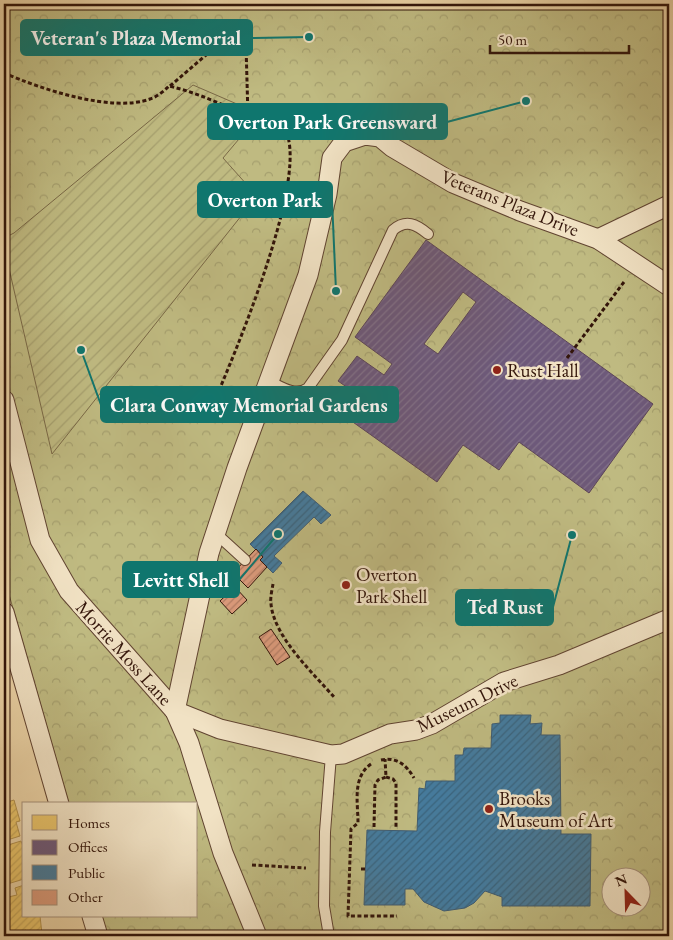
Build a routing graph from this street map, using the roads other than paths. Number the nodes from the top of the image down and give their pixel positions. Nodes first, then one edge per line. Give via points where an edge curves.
1 (669, 205) edge
2 (428, 234) dead end
3 (598, 239) junction
4 (669, 286) edge
5 (268, 381) junction
6 (4, 400) edge
7 (214, 536) junction
8 (245, 560) dead end
9 (4, 612) edge
10 (669, 619) edge
11 (175, 711) junction
12 (331, 755) junction
13 (58, 802) edge
14 (93, 918) edge
15 (98, 936) edge
16 (257, 936) edge
17 (329, 936) edge

1 - 3 street
2 - 5 lane via 409,223 393,230 342,340 308,388 293,392
3 - 4 street, Veterans Plaza Drive
3 - 5 street, Veterans Plaza Drive via 453,183 380,137 355,137 344,142 332,158 308,275
5 - 7 street, Veterans Plaza Drive
6 - 11 street, Morrie Moss Lane via 40,540 57,573 81,607
7 - 8 lane via 222,539
7 - 11 street, Veterans Plaza Drive
9 - 13 street
10 - 12 street, Museum Drive via 559,665 504,682 432,724 390,734 343,754
11 - 12 street, Museum Drive via 220,729
11 - 16 street, Morrie Moss Lane via 189,744 223,852
12 - 17 lane via 324,906
14 - 15 street

